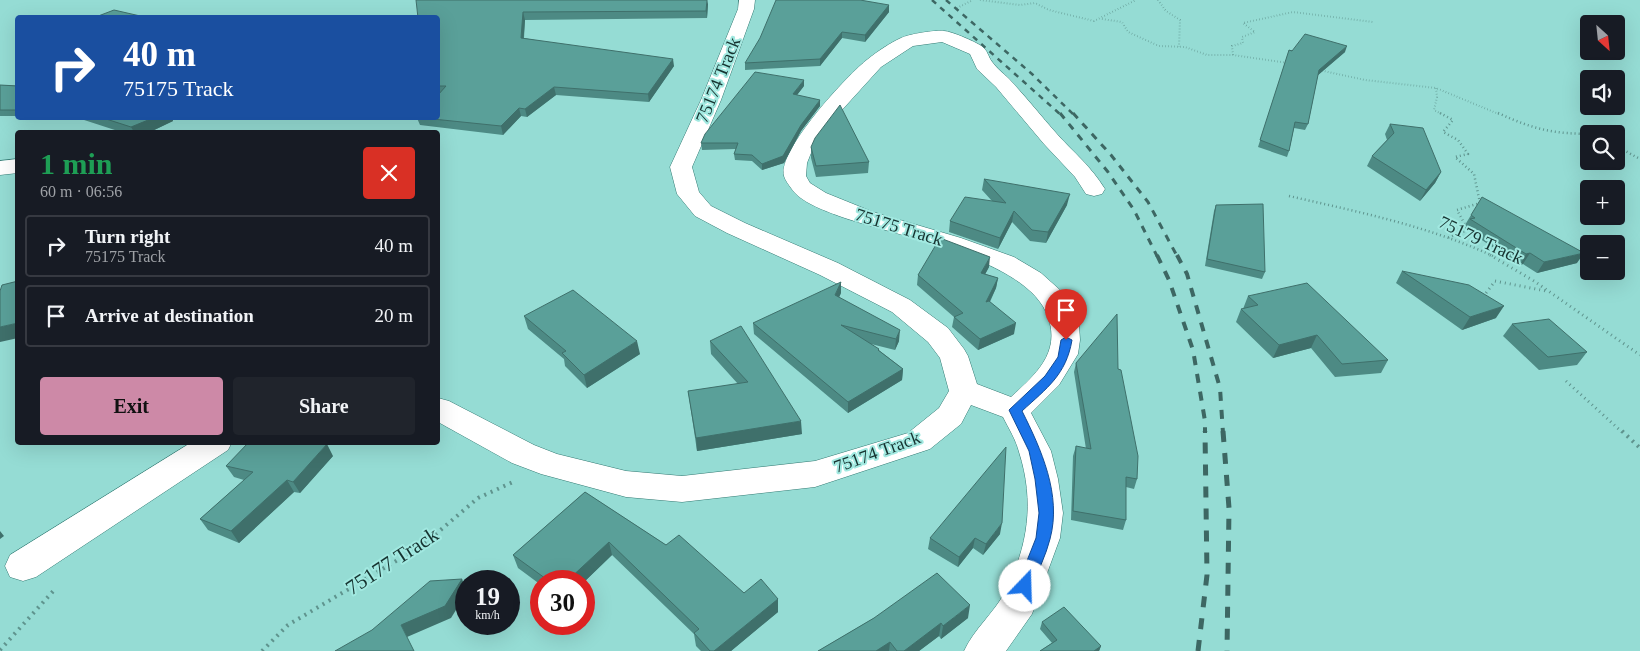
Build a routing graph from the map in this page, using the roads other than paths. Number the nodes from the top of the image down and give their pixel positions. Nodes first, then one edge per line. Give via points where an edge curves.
1 (748, 0) edge
2 (15, 166) edge
3 (0, 168) edge
4 (1094, 189) dead end
5 (964, 391) junction
6 (440, 410) edge
7 (1016, 410) junction
8 (212, 445) edge
9 (23, 566) dead end
10 (983, 651) edge

1 - 5 street, 75174 Track via 711,100 681,167 688,194 703,211 901,306 938,335 954,356
2 - 3 street
4 - 7 street, 75175 Track via 1084,173 984,65 977,52 944,36 908,41 874,64 814,128 795,164 795,177 811,195 838,208 952,243 1014,267 1039,285 1055,302 1065,322 1064,357 1050,379
5 - 6 street, 75174 Track via 950,416 919,441 815,474 682,489 626,484 552,465 523,454
5 - 7 street
7 - 10 street via 1035,451 1042,479 1046,513 1043,538 1019,602
8 - 9 street

